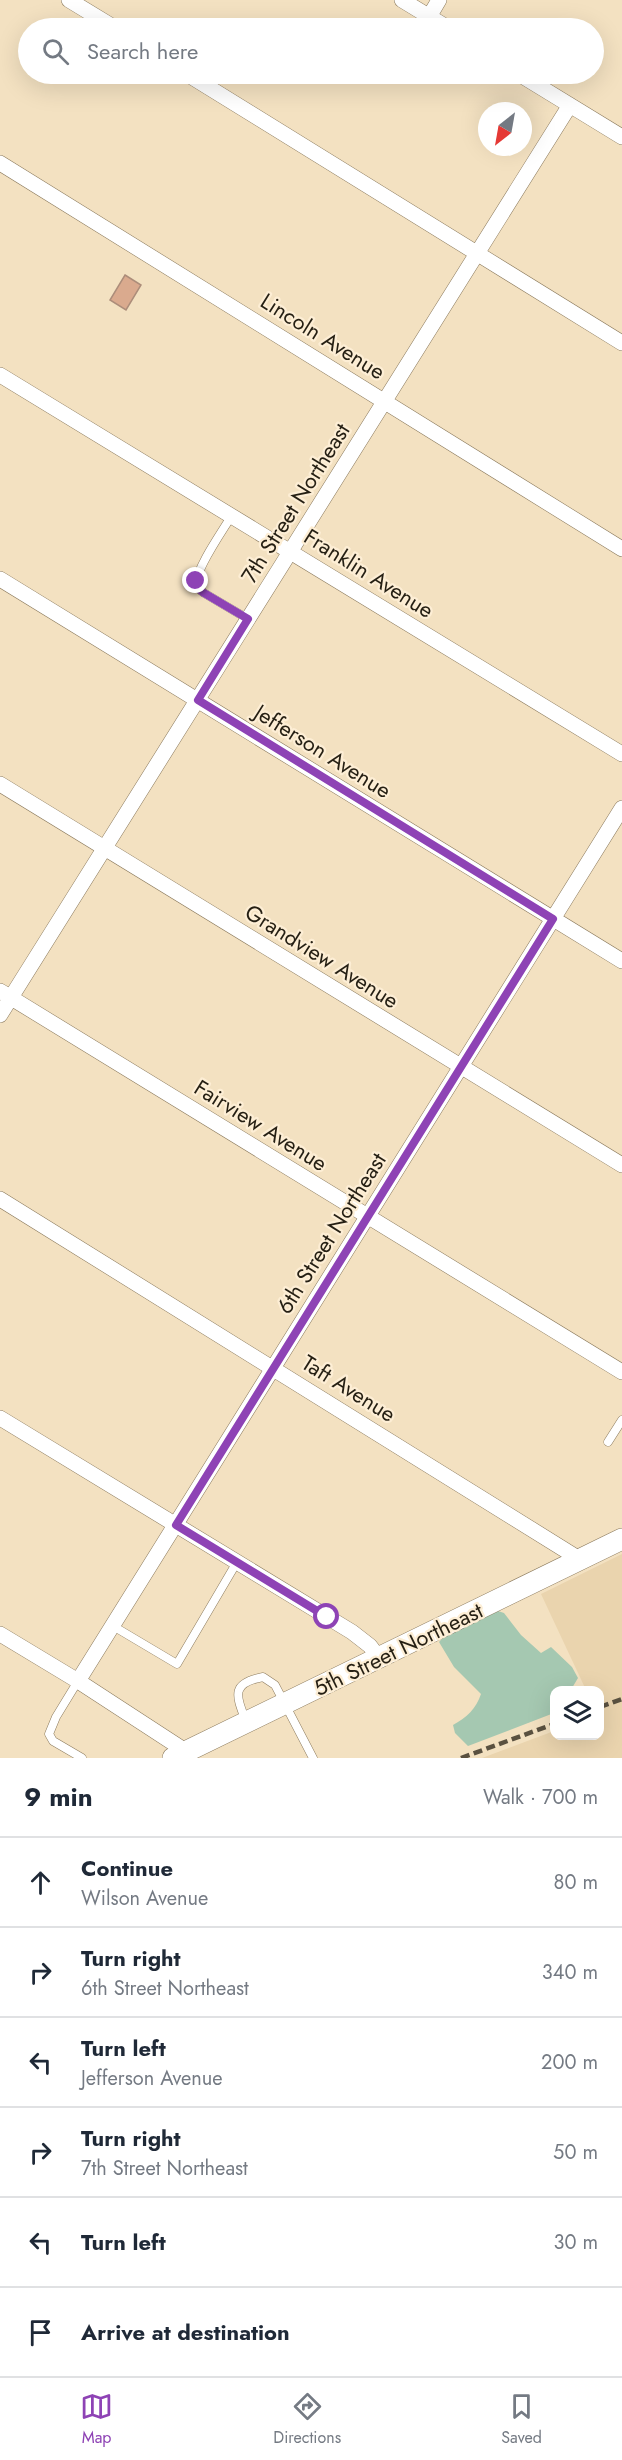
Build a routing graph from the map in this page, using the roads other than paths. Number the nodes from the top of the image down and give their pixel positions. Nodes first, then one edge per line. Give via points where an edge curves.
1 (69, 0) edge
2 (402, 0) edge
3 (440, 0) edge
4 (429, 17) joint
5 (99, 18) edge
6 (203, 84) edge
7 (535, 84) edge
8 (570, 105) junction
9 (622, 137) edge
10 (0, 163) edge
11 (477, 254) junction
12 (622, 343) edge
13 (0, 375) edge
14 (385, 401) junction
15 (232, 515) junction
16 (622, 549) edge
17 (291, 551) junction
18 (0, 579) edge
19 (248, 619) junction
20 (198, 700) junction
21 (622, 754) edge
22 (0, 784) edge
23 (622, 808) edge
24 (105, 849) junction
25 (553, 919) junction
26 (622, 961) edge
27 (5, 995) edge
28 (0, 1015) edge
29 (460, 1068) junction
30 (622, 1165) edge
31 (0, 1199) edge
32 (368, 1217) junction
33 (274, 1368) junction
34 (622, 1372) edge
35 (0, 1418) edge
36 (622, 1420) edge
37 (608, 1442) dead end
38 (176, 1525) junction
39 (622, 1539) edge
40 (581, 1560) junction
41 (237, 1562) junction
42 (113, 1626) junction
43 (0, 1634) edge
44 (378, 1658) junction
45 (78, 1681) junction
46 (286, 1703) junction
47 (247, 1723) junction
48 (180, 1755) edge
49 (82, 1758) edge
50 (313, 1758) edge

1 - 5 street
2 - 4 street
3 - 4 street
6 - 11 street
7 - 8 street
8 - 9 street
8 - 11 street, 7th Street Northeast
10 - 14 street, Lincoln Avenue
11 - 12 street
11 - 14 street, 7th Street Northeast
13 - 15 street, Franklin Avenue
14 - 16 street, Lincoln Avenue
14 - 17 street, 7th Street Northeast
15 - 17 street, Franklin Avenue
15 - 19 lane via 196,581 204,593
17 - 19 street, 7th Street Northeast
17 - 21 street, Franklin Avenue
18 - 20 street, Jefferson Avenue
19 - 20 street, 7th Street Northeast
20 - 24 street, 7th Street Northeast
20 - 25 street, Jefferson Avenue
22 - 24 street, Grandview Avenue
23 - 25 street, 6th Street Northeast
24 - 27 street, 7th Street Northeast
24 - 29 street, Grandview Avenue
25 - 26 street, Jefferson Avenue
25 - 29 street, 6th Street Northeast
27 - 28 street, 7th Street Northeast
27 - 32 street, Fairview Avenue
29 - 30 street, Grandview Avenue
29 - 32 street, 6th Street Northeast
31 - 33 street, Taft Avenue
32 - 33 street, 6th Street Northeast
32 - 34 street, Fairview Avenue
33 - 38 street, 6th Street Northeast
33 - 40 street, Taft Avenue
35 - 38 street
36 - 37 lane
38 - 41 street
38 - 42 street, 6th Street Northeast
39 - 40 main road, 5th Street Northeast
40 - 44 main road, 5th Street Northeast
41 - 42 lane via 177,1664
41 - 44 street via 351,1632
42 - 45 street, 6th Street Northeast
43 - 45 street
44 - 46 main road, 5th Street Northeast
45 - 48 street
45 - 49 lane via 49,1734 52,1741
46 - 47 main road, 5th Street Northeast
46 - 47 lane via 275,1685 263,1677 245,1683 237,1696
46 - 50 lane
47 - 48 main road, 5th Street Northeast

